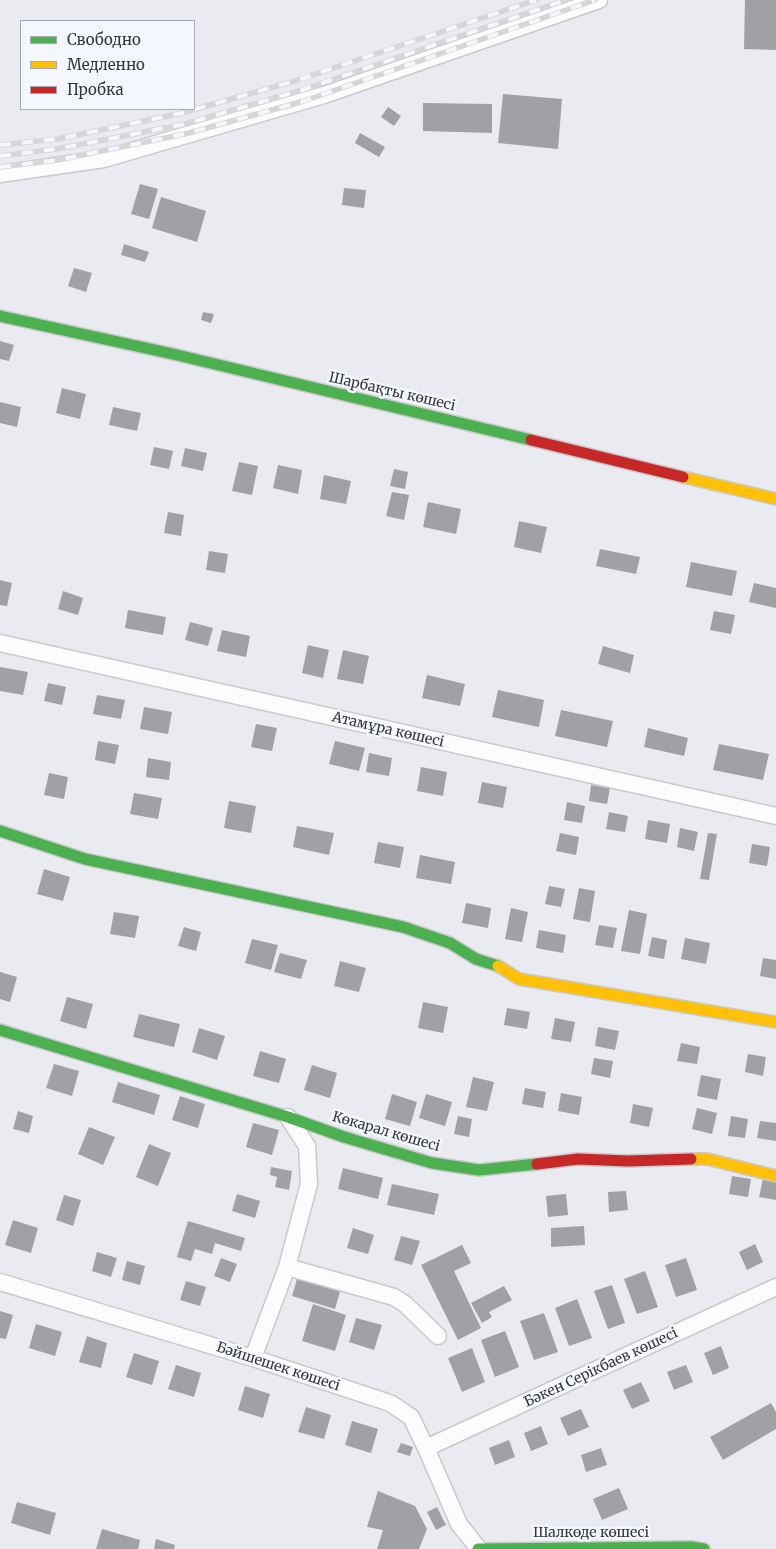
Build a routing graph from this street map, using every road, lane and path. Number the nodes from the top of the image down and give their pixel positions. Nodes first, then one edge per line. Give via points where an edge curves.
1 (599, 0) edge
2 (0, 174) edge
3 (0, 316) edge
4 (776, 499) edge
5 (0, 643) edge
6 (776, 816) edge
7 (0, 831) edge
8 (776, 1022) edge
9 (0, 1030) edge
10 (288, 1117) junction
11 (776, 1176) edge
12 (287, 1266) junction
13 (0, 1282) edge
14 (776, 1287) edge
15 (438, 1336) dead end
16 (253, 1358) junction
17 (426, 1448) junction
18 (556, 1548) edge
19 (478, 1549) edge
20 (704, 1549) edge

1 - 2 street via 324,95 123,154
3 - 4 street, Шарбақты көшесі via 173,354
5 - 6 street, Атамұра көшесі
7 - 8 street via 85,859 403,927 450,943 520,979
9 - 10 street, Көкарал көшесі
10 - 11 street, Көкарал көшесі via 432,1163 479,1170 578,1159 707,1159
10 - 12 street via 307,1146 309,1184
12 - 15 street via 394,1297 406,1304
12 - 16 street
13 - 16 street, Бәйшешек көшесі
14 - 17 street, Бәкен Серікбаев көшесі
16 - 17 street, Бәйшешек көшесі via 390,1403 410,1417
17 - 19 street, Бәйшешек көшесі via 459,1524
18 - 19 street, Шалкөде көшесі
18 - 20 street, Шалкөде көшесі

